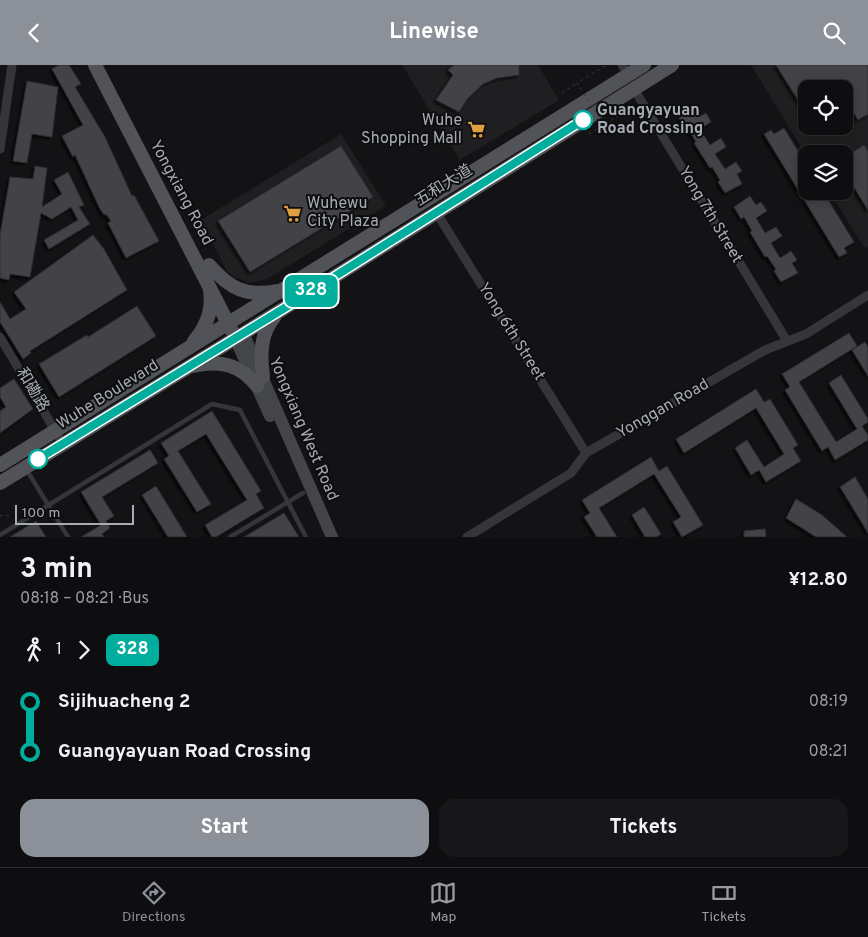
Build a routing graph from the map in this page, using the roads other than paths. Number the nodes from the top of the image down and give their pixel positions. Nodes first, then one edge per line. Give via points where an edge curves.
1 (12, 65) edge
2 (94, 65) edge
3 (104, 65) edge
4 (644, 65) edge
5 (672, 65) edge
6 (625, 70) edge
7 (634, 89) junction
8 (0, 149) edge
9 (436, 212) junction
10 (209, 265) junction
11 (208, 282) junction
12 (288, 287) junction
13 (868, 295) edge
14 (297, 300) junction
15 (283, 309) junction
16 (232, 322) junction
17 (239, 336) junction
18 (0, 337) edge
19 (787, 341) junction
20 (180, 354) junction
21 (184, 369) junction
22 (260, 381) junction
23 (56, 430) junction
24 (63, 444) junction
25 (586, 453) junction
26 (0, 465) edge
27 (25, 467) junction
28 (0, 483) edge
29 (303, 493) junction
30 (288, 502) junction
31 (48, 505) junction
32 (0, 535) edge
33 (68, 537) edge
34 (230, 537) edge
35 (306, 537) edge
36 (322, 537) edge
37 (332, 537) edge
38 (467, 537) edge

1 - 8 street
2 - 11 main road, Yongxiang Road
3 - 10 main road, Yongxiang Road
4 - 6 main road, 五和大道
5 - 7 main road, 五和大道
6 - 12 main road, 五和大道
7 - 9 main road, 五和大道
7 - 19 street, Yong 7th Street
9 - 14 main road, 五和大道
9 - 25 street, Yong 6th Street
10 - 12 main road via 224,281 248,293 266,293
10 - 16 main road, Yongxiang Road
11 - 16 main road, Yongxiang Road
11 - 20 main road via 209,316 201,333
12 - 14 main road
12 - 16 main road, 五和大道
13 - 19 street, Yonggan Road via 806,334
14 - 15 main road, 五和大道
15 - 17 main road, 五和大道
15 - 22 main road via 270,322 264,336
16 - 17 main road, Yongxiang Road
16 - 20 main road, Wuhe Boulevard
17 - 21 main road, Wuhe Boulevard
17 - 22 main road, Yongxiang West Road
18 - 23 street, 和磡路
19 - 25 street, Yonggan Road
20 - 21 main road
20 - 23 main road, Wuhe Boulevard
21 - 22 main road via 210,363 230,365
21 - 24 main road, Wuhe Boulevard
22 - 29 main road, Yongxiang West Road
22 - 37 main road, Yongxiang West Road
23 - 24 street, 和磡路
23 - 26 main road, Wuhe Boulevard
24 - 27 main road, Wuhe Boulevard
25 - 38 street, Yonggan Road via 571,473
27 - 28 main road, Wuhe Boulevard
27 - 31 lane
29 - 30 lane
29 - 36 main road, Yongxiang West Road
30 - 31 lane via 240,411 212,404
30 - 34 lane
30 - 35 lane
31 - 32 lane
31 - 33 lane

